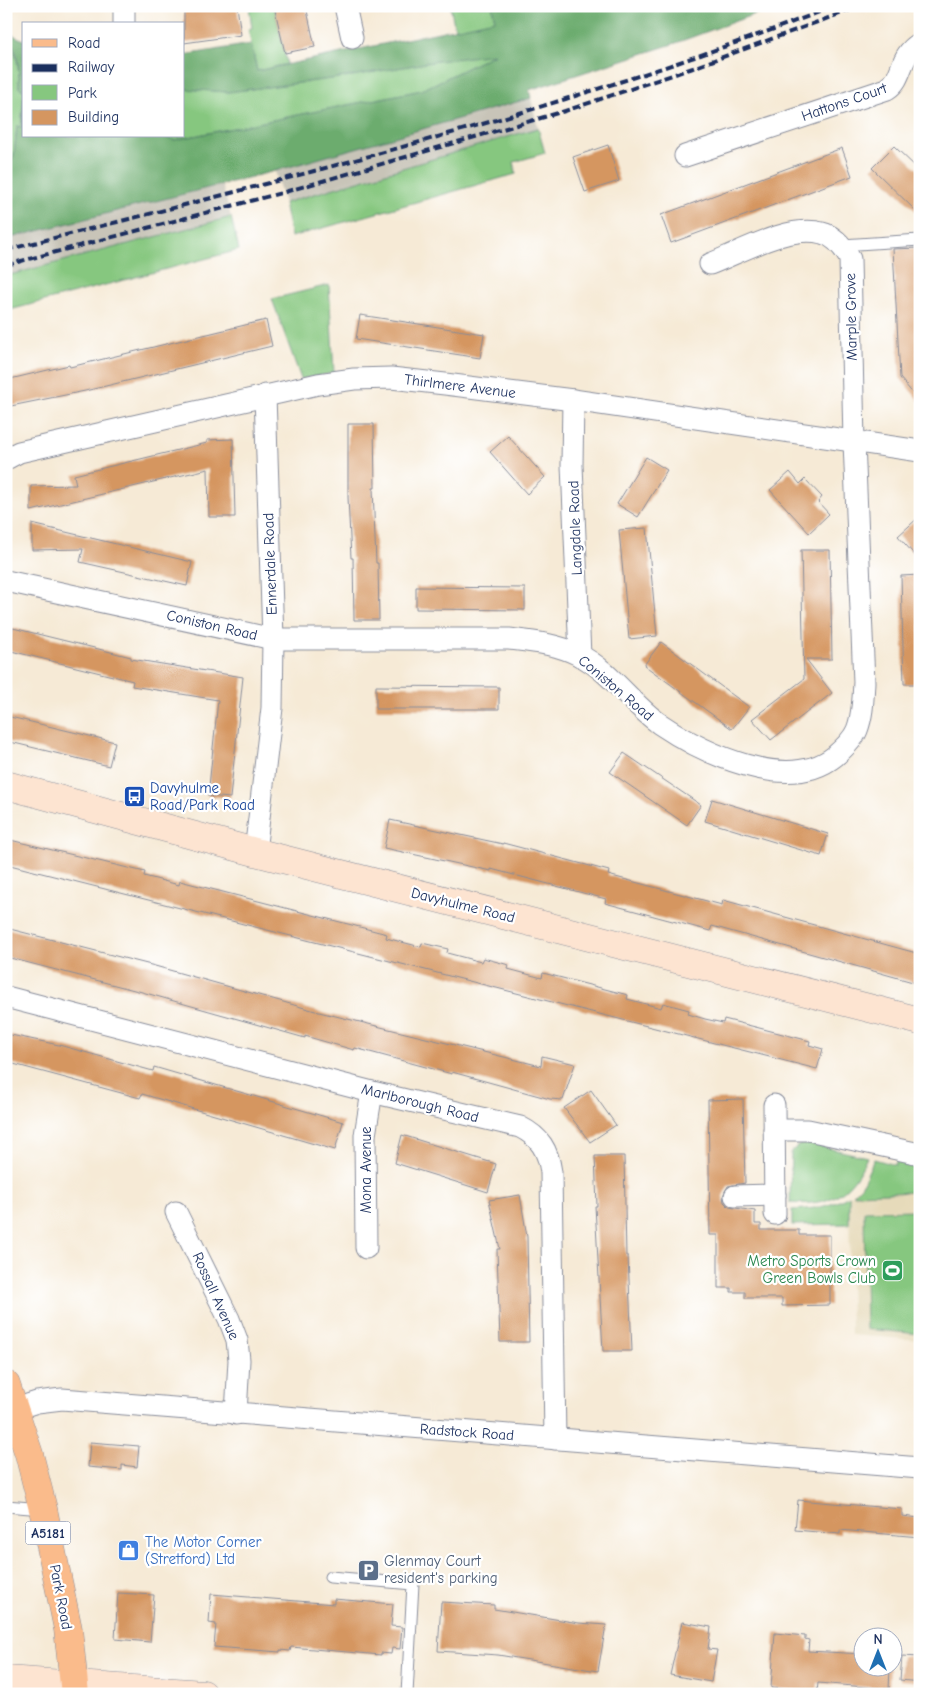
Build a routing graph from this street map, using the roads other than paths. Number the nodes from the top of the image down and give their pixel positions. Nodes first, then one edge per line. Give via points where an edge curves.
1 (124, 6) edge
2 (345, 6) edge
3 (124, 22) edge
4 (352, 38) dead end
5 (920, 43) edge
6 (685, 156) dead end
7 (920, 240) edge
8 (842, 245) junction
9 (710, 264) dead end
10 (264, 395) junction
11 (573, 400) junction
12 (854, 442) junction
13 (920, 452) edge
14 (6, 459) edge
15 (6, 581) edge
16 (273, 639) junction
17 (580, 656) junction
18 (6, 785) edge
19 (255, 852) junction
20 (6, 997) edge
21 (920, 1022) edge
22 (372, 1092) junction
23 (774, 1105) dead end
24 (774, 1130) junction
25 (920, 1154) edge
26 (735, 1196) dead end
27 (176, 1212) dead end
28 (366, 1248) dead end
29 (9, 1392) edge
30 (236, 1414) junction
31 (555, 1439) junction
32 (920, 1468) edge
33 (6, 1506) edge
34 (43, 1509) junction
35 (330, 1577) dead end
36 (6, 1680) edge
37 (74, 1689) edge
38 (203, 1694) edge
39 (407, 1694) edge

1 - 3 street
2 - 4 street
5 - 6 street, Hattons Court via 903,58 898,78 887,89 742,127
7 - 8 lane
8 - 9 street via 823,233 800,231
8 - 12 street, Marple Grove via 850,259
10 - 11 street, Thirlmere Avenue via 354,379 391,378
10 - 14 street, Thirlmere Avenue via 18,452
10 - 16 street, Ennerdale Road
11 - 12 street, Thirlmere Avenue
11 - 17 street, Langdale Road via 572,466
12 - 13 street, Thirlmere Avenue
12 - 17 street, Coniston Road via 864,682 862,710 856,732 825,764 778,772 747,766 704,749 659,723
15 - 16 street, Coniston Road
16 - 17 street, Coniston Road via 509,640 542,642
16 - 19 street, Ennerdale Road via 272,708
18 - 19 street, Davyhulme Road
19 - 21 street, Davyhulme Road
20 - 22 street, Marlborough Road
22 - 28 street, Mona Avenue via 365,1135
22 - 31 street, Marlborough Road via 520,1127 533,1133 543,1145 551,1172
23 - 24 street
24 - 25 street via 819,1132
24 - 26 street via 775,1204
27 - 30 street, Rossall Avenue via 235,1334 239,1350
29 - 30 street, Radstock Road via 37,1402 62,1399
29 - 34 main road, Park Road / A5181
30 - 31 street, Radstock Road
31 - 32 street, Radstock Road
33 - 34 lane
34 - 37 main road, Park Road / A5181 via 68,1629
35 - 39 lane via 413,1584
36 - 37 street
37 - 38 street

